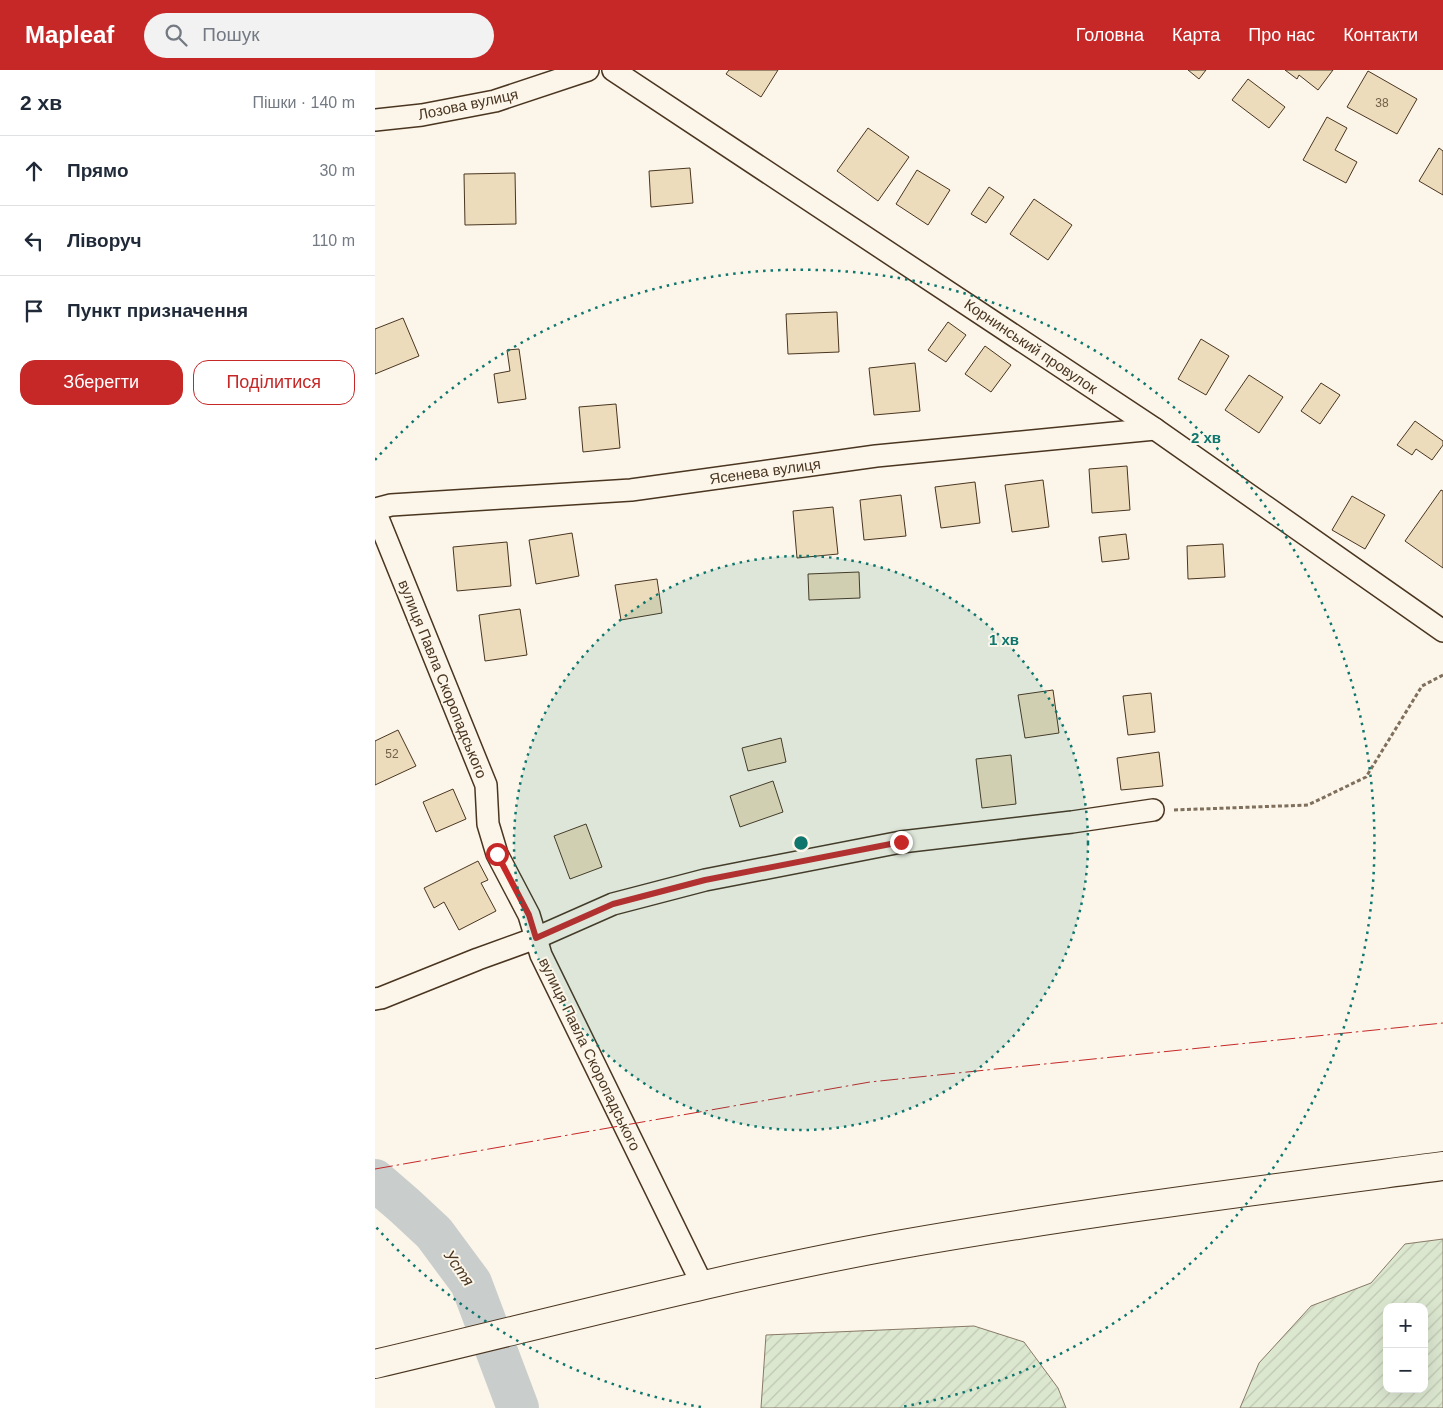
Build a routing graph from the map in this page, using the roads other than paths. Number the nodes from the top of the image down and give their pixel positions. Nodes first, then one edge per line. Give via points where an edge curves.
1 (588, 70) edge
2 (613, 70) edge
3 (375, 120) edge
4 (1155, 428) junction
5 (375, 510) edge
6 (1443, 631) edge
7 (1153, 810) road end
8 (536, 938) junction
9 (375, 999) edge
10 (1443, 1166) edge
11 (702, 1284) junction
12 (375, 1364) edge

1 - 3 street, Лозова вулиця via 495,101
2 - 4 street, Корнинський провулок
4 - 5 street, Ясенева вулиця via 875,456 631,490 391,505
4 - 6 street, Корнинський провулок
5 - 8 street, вулиця Павла Скоропадського via 486,785 488,824 497,854 529,915
7 - 8 street via 901,842 705,880 613,904
8 - 9 street
8 - 11 street, вулиця Павла Скоропадського
10 - 11 highway via 1074,1216 895,1246
11 - 12 highway

